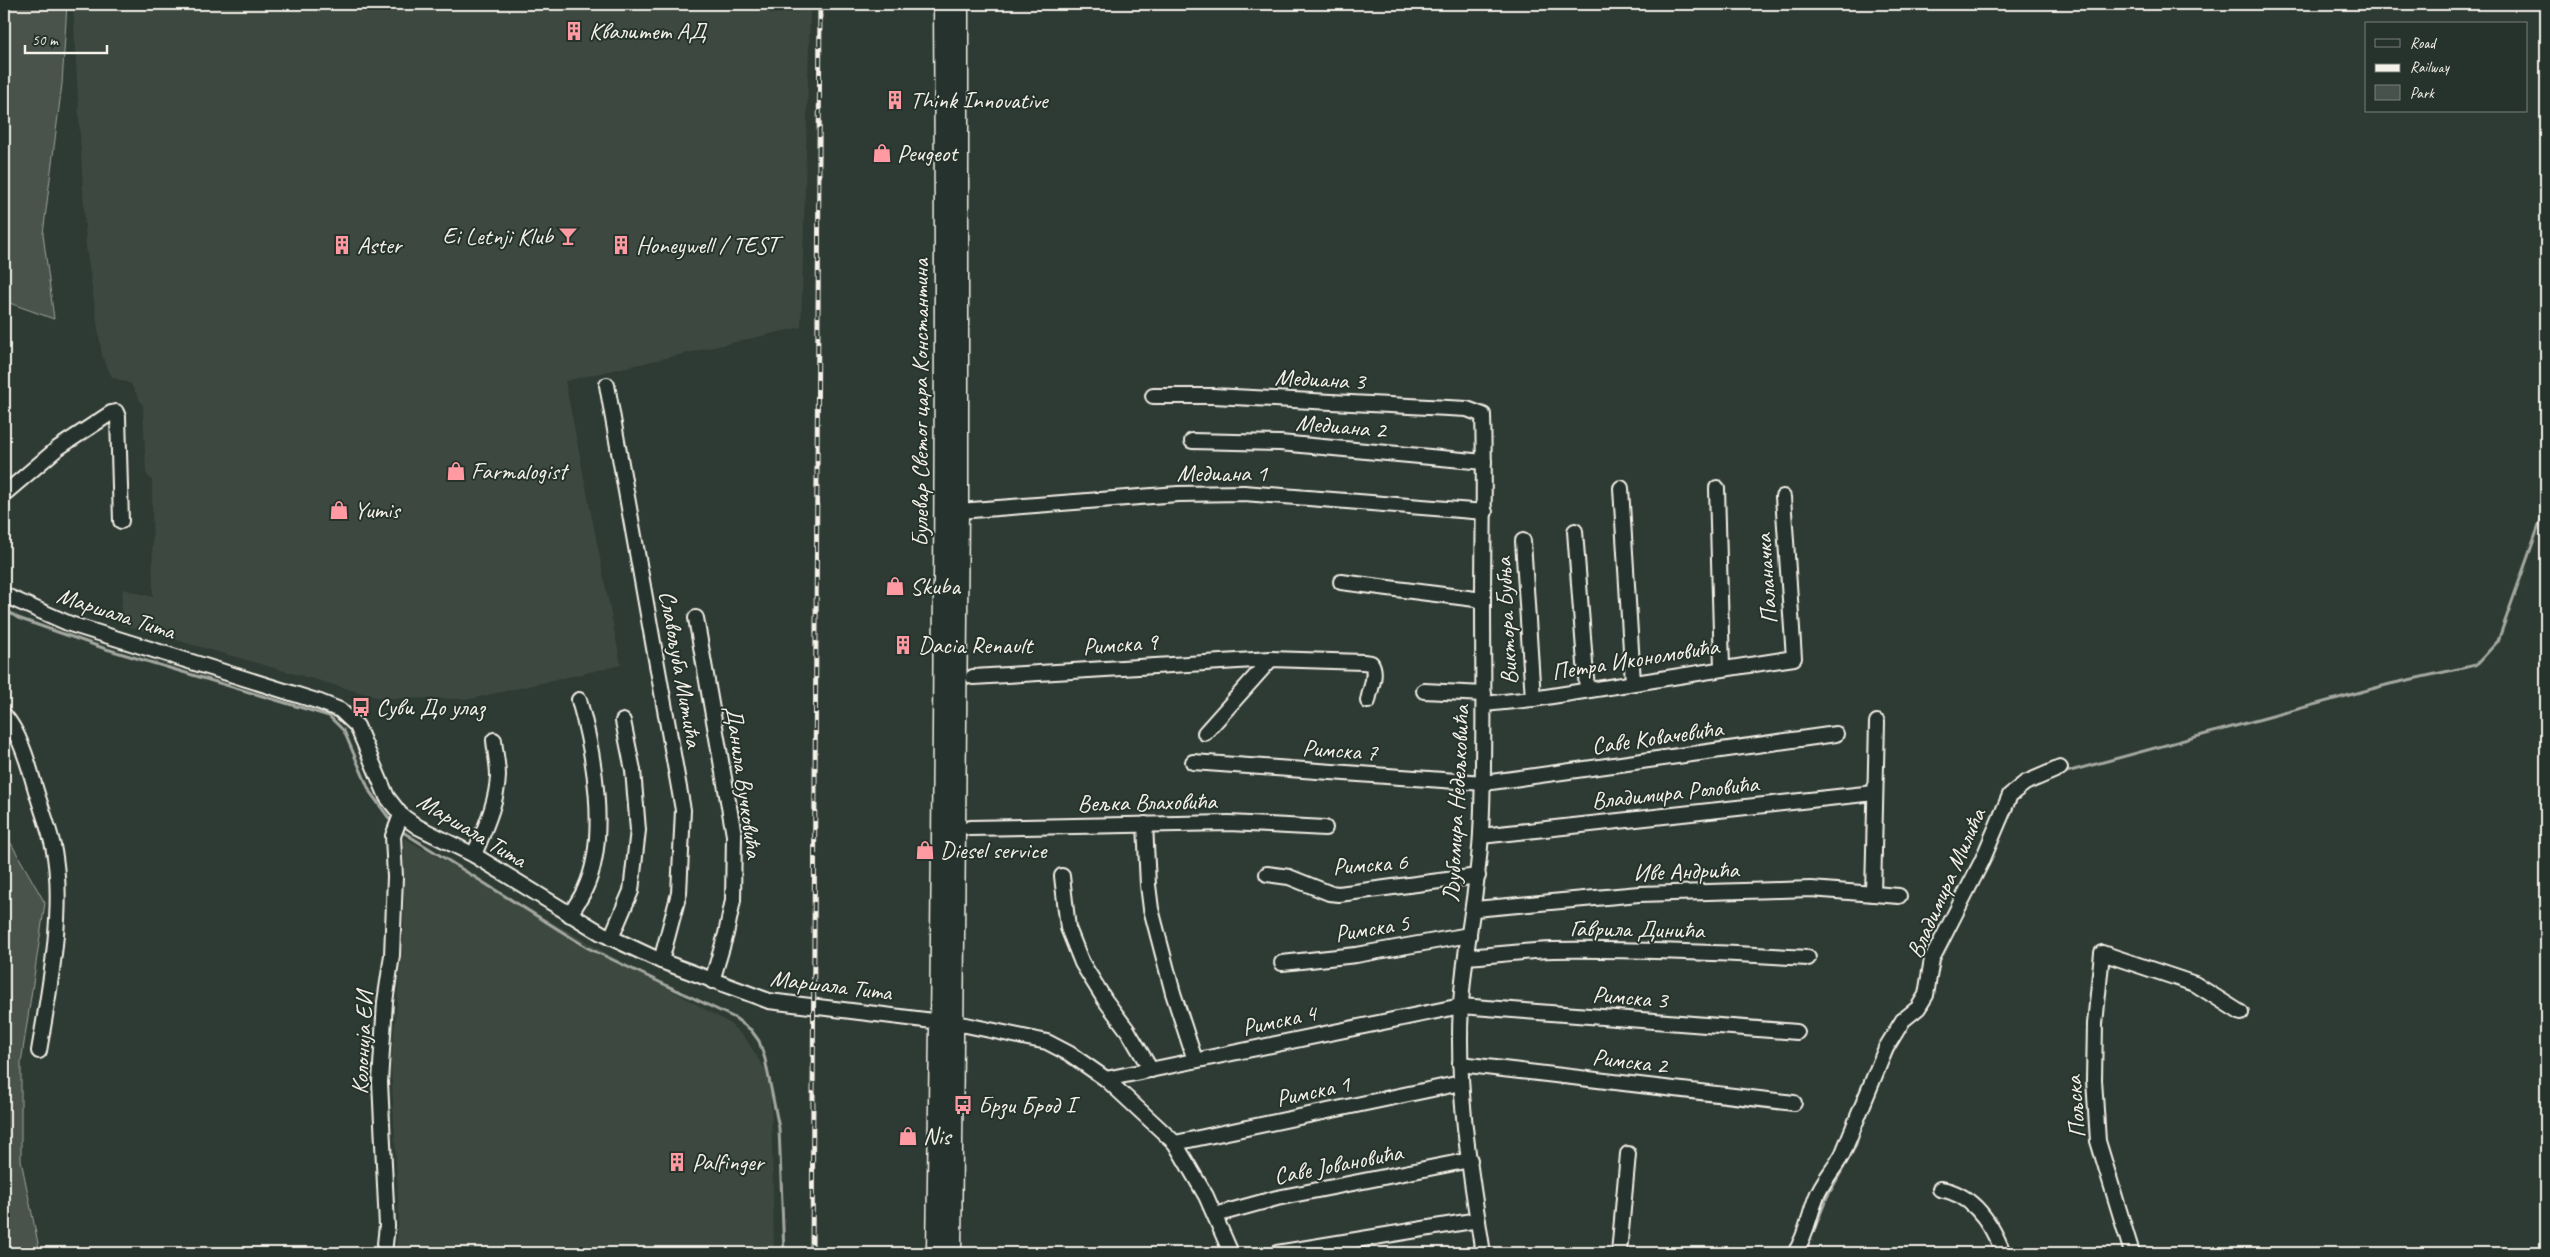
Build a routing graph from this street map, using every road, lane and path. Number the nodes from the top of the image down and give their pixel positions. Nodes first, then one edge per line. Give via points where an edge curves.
1 (943, 4) edge
2 (959, 4) edge
3 (607, 385) dead end
4 (1154, 396) dead end
5 (1483, 415) joint
6 (1192, 441) dead end
7 (1484, 462) junction
8 (1621, 488) dead end
9 (1717, 488) dead end
10 (4, 494) edge
11 (1783, 497) dead end
12 (959, 511) junction
13 (1485, 512) junction
14 (121, 521) dead end
15 (1575, 531) dead end
16 (1524, 541) dead end
17 (1341, 582) dead end
18 (4, 595) edge
19 (1483, 600) junction
20 (696, 618) dead end
21 (1794, 658) joint
22 (1271, 659) junction
23 (1722, 668) junction
24 (973, 677) dead end
25 (1633, 682) junction
26 (1587, 690) junction
27 (1424, 691) dead end
28 (1484, 699) junction
29 (1532, 699) junction
30 (579, 700) dead end
31 (1368, 701) dead end
32 (4, 715) edge
33 (623, 721) dead end
34 (1877, 722) dead end
35 (1205, 733) dead end
36 (1836, 734) dead end
37 (494, 740) dead end
38 (1193, 762) dead end
39 (2060, 768) dead end
40 (1484, 783) junction
41 (1874, 793) junction
42 (399, 818) junction
43 (1145, 824) junction
44 (970, 828) dead end
45 (1325, 828) dead end
46 (1481, 836) junction
47 (474, 855) junction
48 (1267, 874) dead end
49 (1062, 876) dead end
50 (1478, 876) junction
51 (1872, 894) junction
52 (1899, 896) dead end
53 (1475, 909) junction
54 (570, 915) junction
55 (1469, 935) junction
56 (611, 938) junction
57 (1466, 957) junction
58 (1808, 958) dead end
59 (661, 961) junction
60 (1282, 963) dead end
61 (712, 981) junction
62 (1460, 1006) junction
63 (2241, 1013) dead end
64 (947, 1022) junction
65 (1797, 1032) dead end
66 (39, 1051) dead end
67 (1196, 1060) junction
68 (1460, 1064) junction
69 (1151, 1070) junction
70 (1106, 1079) junction
71 (1461, 1083) junction
72 (1794, 1103) dead end
73 (1175, 1143) junction
74 (1628, 1154) dead end
75 (1470, 1160) junction
76 (1940, 1189) dead end
77 (1215, 1214) junction
78 (1478, 1220) junction
79 (384, 1253) edge
80 (936, 1253) edge
81 (952, 1253) edge
82 (1231, 1253) edge
83 (1277, 1253) edge
84 (1483, 1253) edge
85 (1618, 1253) edge
86 (1795, 1253) edge
87 (2003, 1253) edge
88 (2132, 1253) edge

1 - 64 main road, Булевар Светог цара Константина
2 - 12 main road, Булевар Светог цара Константина
3 - 59 street, Славољуба Митића via 683,810 679,893
4 - 5 street, Медиана 3 via 1467,409
5 - 7 street, Љубомира Недељковића
6 - 7 street, Медиана 2 via 1280,443
7 - 13 street, Љубомира Недељковића
8 - 25 street
9 - 23 street
10 - 14 street via 58,448 116,412
11 - 21 street, Паланачка
12 - 13 street, Медиана 1 via 1244,492
12 - 64 main road, Булевар Светог цара Константина
13 - 19 street, Љубомира Недељковића
15 - 26 street
16 - 29 street, Виктора Бубња
17 - 19 street
18 - 42 street, Маршала Тита via 70,624 340,710 362,735
19 - 28 street, Љубомира Недељковића
20 - 61 street, Данила Вучковића via 734,835 733,900
21 - 23 street, Петра Икономовића
22 - 24 street, Римска 9
22 - 31 street, Римска 9 via 1370,663 1374,674
22 - 35 street
23 - 25 street, Петра Икономовића
25 - 26 street, Петра Икономовића
26 - 29 street, Петра Икономовића
27 - 28 street, Петра Икономовића
28 - 29 street, Петра Икономовића
28 - 40 street, Љубомира Недељковића
30 - 54 street via 596,779 597,814 595,857 586,888
32 - 66 street via 30,771 53,848 57,905
33 - 56 street via 633,770 638,830 631,891
34 - 41 street
36 - 40 street, Саве Ковачевића
37 - 47 street via 498,776 488,821
38 - 40 street, Римска 7
39 - 86 street, Владимира Милића via 2025,783 2010,795 1982,861 1932,959 1926,995 1918,1008 1903,1020 1886,1048 1843,1153 1816,1197 1808,1226
40 - 46 street, Љубомира Недељковића
41 - 46 street, Владимира Роловића
41 - 51 street
42 - 47 street, Маршала Тита
42 - 79 street, Колонија ЕИ via 393,836 392,954 384,1002 380,1082 387,1226
43 - 44 street, Вељка Влаховића
43 - 45 street, Вељка Влаховића via 1229,823
43 - 67 street via 1151,909 1173,993
46 - 50 street, Љубомира Недељковића
47 - 54 street, Маршала Тита
48 - 50 street, Римска 6 via 1289,877 1339,894
49 - 69 street via 1068,928 1082,964 1128,1030
50 - 53 street, Љубомира Недељковића
51 - 52 street, Иве Андрића
51 - 53 street, Иве Андрића via 1811,889 1639,894
53 - 55 street, Љубомира Недељковића
54 - 56 street, Маршала Тита
55 - 57 street, Љубомира Недељковића
55 - 60 street, Римска 5 via 1356,955
56 - 59 street, Маршала Тита
57 - 58 street, Гаврила Динића via 1551,950 1622,950
57 - 62 street, Љубомира Недељковића
59 - 61 street, Маршала Тита
61 - 64 street, Маршала Тита via 769,1001
62 - 65 street, Римска 3
62 - 67 street, Римска 4
62 - 68 street, Љубомира Недељковића
63 - 88 street, Пољска via 2195,984 2102,953 2095,1024 2098,1141
64 - 70 street, Маршала Тита via 1047,1042
64 - 80 main road, Булевар Светог цара Константина
64 - 81 main road, Булевар Светог цара Константина
67 - 69 street, Римска 4
68 - 71 street, Љубомира Недељковића
68 - 72 street, Римска 2
69 - 70 street, Римска 4
70 - 73 street, Маршала Тита
71 - 73 street, Римска 1
71 - 75 street, Љубомира Недељковића
73 - 77 street, Маршала Тита
74 - 85 street
75 - 77 street, Саве Јовановића via 1277,1198
75 - 78 street, Љубомира Недељковића
76 - 87 street via 1954,1192 1972,1204 1990,1226
77 - 82 street, Маршала Тита
78 - 83 street
78 - 84 street, Љубомира Недељковића

